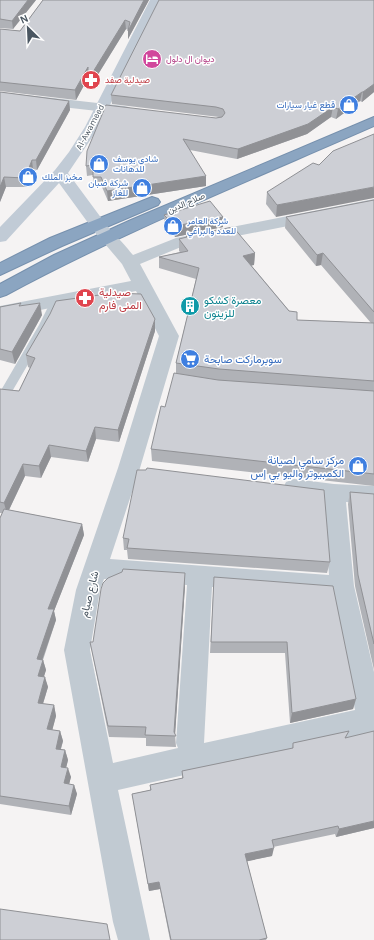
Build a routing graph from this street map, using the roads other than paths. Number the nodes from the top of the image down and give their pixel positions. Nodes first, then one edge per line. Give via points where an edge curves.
1 (156, 0) edge
2 (0, 96) edge
3 (100, 108) junction
4 (139, 112) edge
5 (371, 115) edge
6 (60, 172) junction
7 (374, 204) edge
8 (96, 224) junction
9 (0, 236) edge
10 (108, 238) junction
11 (130, 262) junction
12 (0, 270) edge
13 (142, 284) junction
14 (0, 291) edge
15 (56, 301) junction
16 (0, 312) edge
17 (6, 392) edge
18 (271, 485) edge
19 (334, 493) junction
20 (374, 494) edge
21 (95, 568) junction
22 (200, 576) junction
23 (342, 586) junction
24 (373, 719) edge
25 (190, 743) dead end
26 (103, 779) junction
27 (134, 940) edge

1 - 3 main road, Al-Awameed
2 - 3 street
3 - 4 street
3 - 6 main road, Al-Awameed via 92,127
5 - 8 highway, صلاح الدين via 347,120
5 - 10 highway, صلاح الدين
6 - 8 main road
6 - 9 main road, Al-Awameed
7 - 11 street via 176,243
8 - 10 main road
8 - 12 highway, صلاح الدين
10 - 11 street, شارع صيام
10 - 14 highway, صلاح الدين via 60,259
11 - 13 street, شارع صيام
13 - 15 street
13 - 21 street, شارع صيام via 169,336 164,378 141,469
15 - 16 street
15 - 17 lane
18 - 19 street
19 - 20 street
19 - 23 street
21 - 22 street
21 - 26 street, شارع صيام via 88,590 77,650
22 - 23 street
22 - 25 street
23 - 24 street
24 - 26 street
26 - 27 street, شارع صيام

